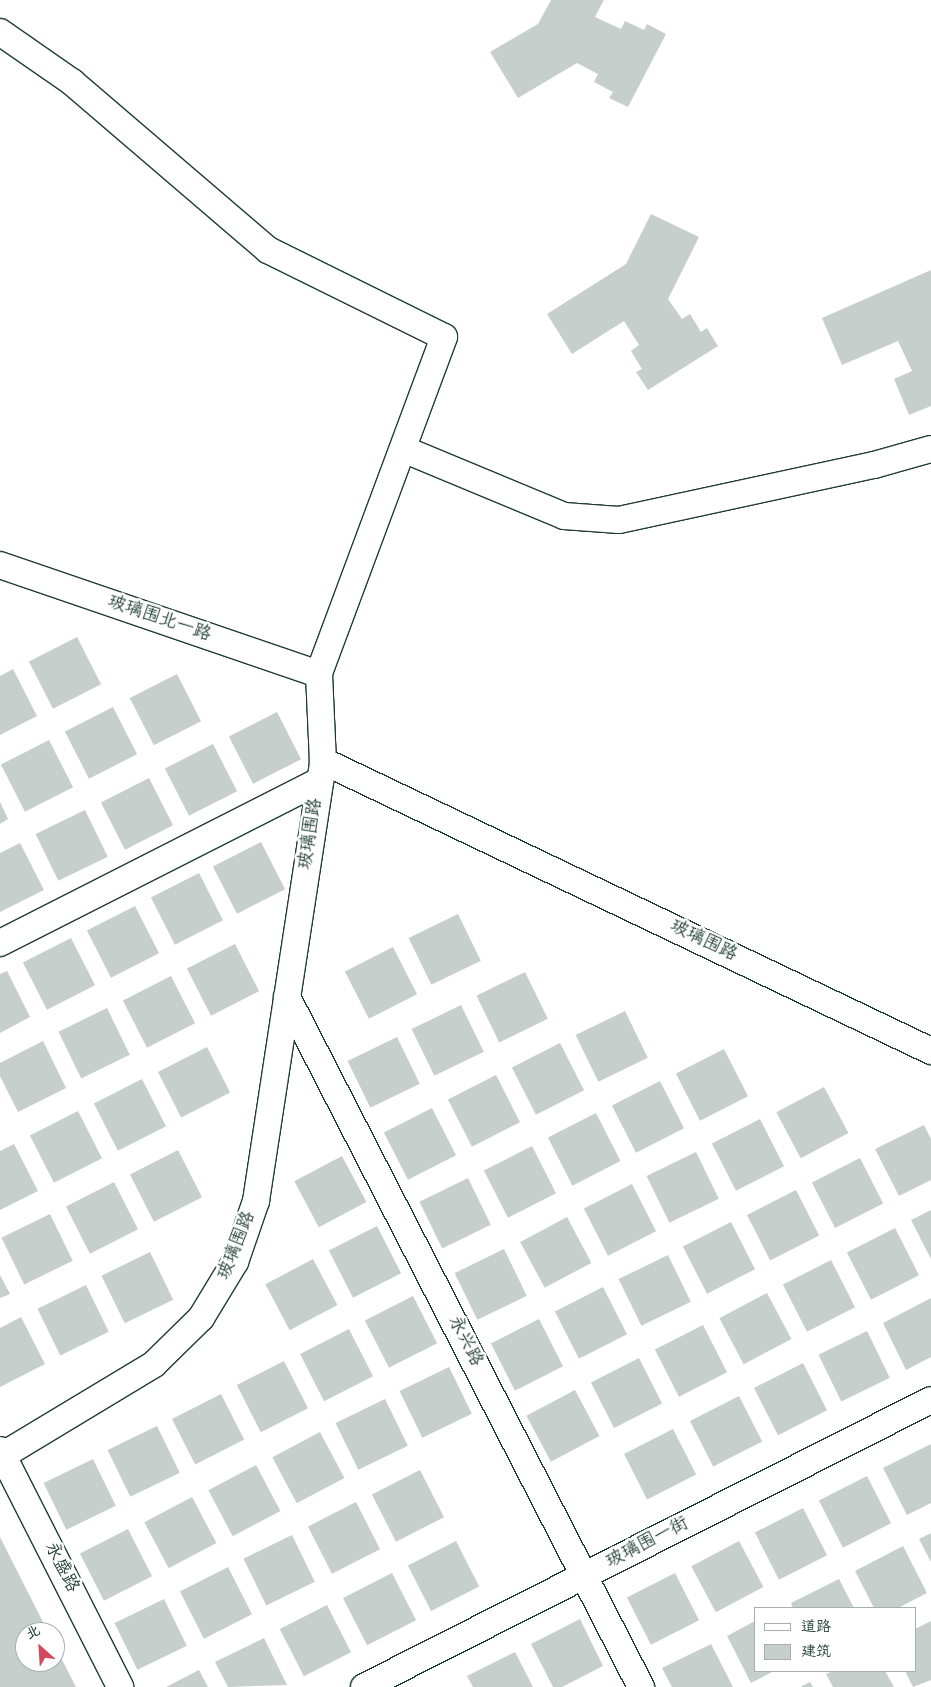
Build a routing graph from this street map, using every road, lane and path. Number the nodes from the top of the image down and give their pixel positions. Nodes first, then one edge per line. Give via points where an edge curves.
1 (0, 32) edge
2 (931, 448) edge
3 (403, 449) junction
4 (0, 565) edge
5 (319, 674) junction
6 (322, 771) junction
7 (0, 943) edge
8 (287, 997) junction
9 (931, 1051) edge
10 (931, 1400) edge
11 (1, 1454) edge
12 (584, 1576) junction
13 (120, 1687) edge
14 (364, 1687) edge
15 (641, 1687) edge

1 - 3 street via 72,82 268,250 444,337
2 - 3 street via 874,465 619,520 564,516
3 - 5 street
4 - 5 street, 玻璃围北一路
5 - 6 street
6 - 7 street
6 - 8 street, 玻璃围路
6 - 9 street, 玻璃围路
8 - 11 street, 玻璃围路 via 256,1201 244,1240 219,1291 200,1318 154,1364
8 - 12 street, 永兴路
10 - 12 street, 玻璃围一街
11 - 13 street, 永盛路
12 - 14 street, 玻璃围一街
12 - 15 street, 永兴路

